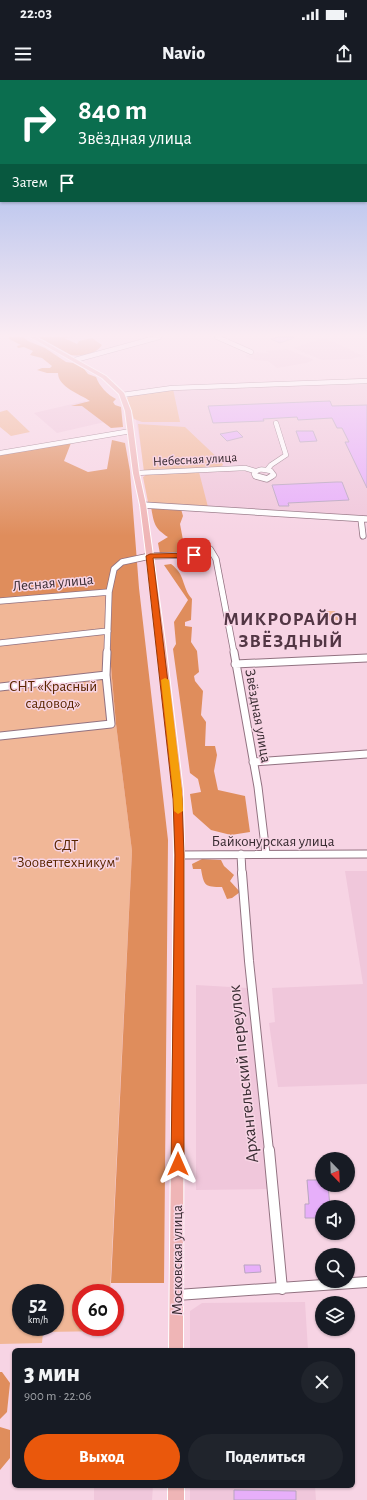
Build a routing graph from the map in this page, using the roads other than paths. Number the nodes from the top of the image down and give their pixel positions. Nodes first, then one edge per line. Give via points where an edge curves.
1 (125, 403) edge
2 (276, 422) dead end
3 (131, 431) junction
4 (0, 452) edge
5 (267, 470) junction
6 (255, 471) junction
7 (136, 474) junction
8 (143, 505) junction
9 (364, 519) edge
10 (363, 536) dead end
11 (150, 556) junction
12 (109, 592) junction
13 (0, 601) edge
14 (108, 631) junction
15 (0, 643) edge
16 (367, 658) edge
17 (235, 664) junction
18 (106, 675) junction
19 (0, 687) edge
20 (0, 736) edge
21 (367, 754) edge
22 (253, 762) junction
23 (241, 854) junction
24 (266, 854) junction
25 (367, 854) edge
26 (180, 855) junction
27 (367, 1282) edge
28 (282, 1289) junction
29 (177, 1295) junction
30 (176, 1348) edge
31 (176, 1488) edge
32 (176, 1500) edge

1 - 3 main road, Московская улица
2 - 5 street, Небесная улица via 286,455
3 - 4 street
3 - 7 main road, Московская улица
5 - 6 street, Небесная улица
5 - 6 street, Небесная улица via 273,472 274,476 261,478 255,476
6 - 7 street, Небесная улица via 245,468
7 - 8 main road, Московская улица
8 - 9 street
8 - 11 main road, Московская улица
9 - 10 street
11 - 12 street via 122,562 114,569
11 - 17 street, Звёздная улица via 194,555 210,549 216,559
11 - 26 main road, Московская улица via 178,791
12 - 13 street, Лесная улица
12 - 14 street
14 - 15 street
14 - 18 street
16 - 17 street
17 - 22 street, Звёздная улица
18 - 19 street
18 - 20 street via 111,724
21 - 22 street
22 - 24 street, Звёздная улица
23 - 24 street, Байконурская улица
23 - 26 street, Байконурская улица
23 - 28 street, Архангельский переулок via 249,962
24 - 25 street, Байконурская улица
26 - 29 main road, Московская улица
27 - 28 street
28 - 29 street
29 - 30 main road, Московская улица
31 - 32 main road

